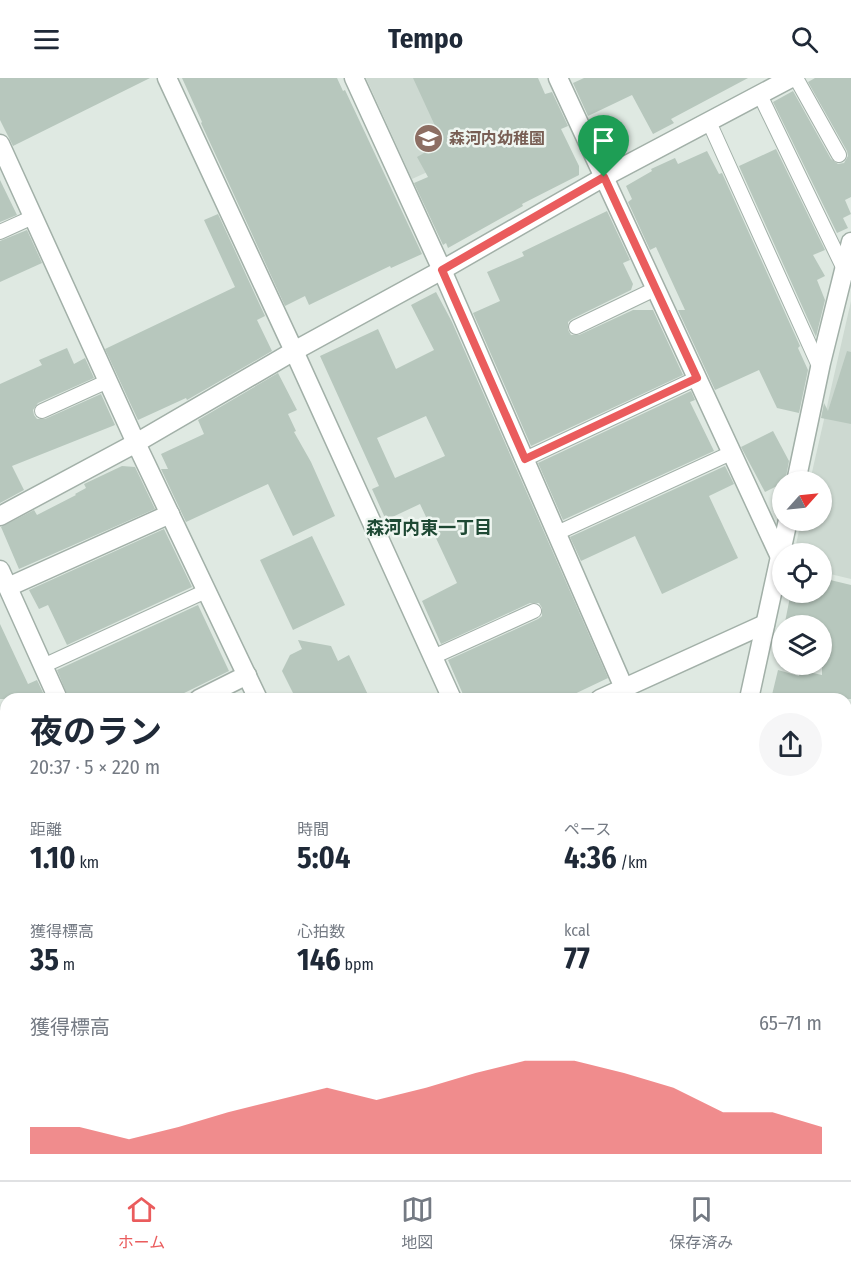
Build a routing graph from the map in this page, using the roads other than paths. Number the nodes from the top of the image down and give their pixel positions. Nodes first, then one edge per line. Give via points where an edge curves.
1 (167, 78) edge
2 (354, 78) edge
3 (791, 78) edge
4 (796, 78) edge
5 (562, 79) edge
6 (760, 89) edge
7 (709, 122) junction
8 (0, 145) edge
9 (839, 154) dead end
10 (604, 177) junction
11 (33, 217) junction
12 (0, 232) edge
13 (851, 242) edge
14 (844, 269) junction
15 (442, 270) junction
16 (655, 289) junction
17 (576, 327) dead end
18 (294, 351) junction
19 (820, 368) junction
20 (697, 378) junction
21 (108, 381) junction
22 (42, 411) dead end
23 (136, 443) junction
24 (731, 453) junction
25 (525, 459) junction
26 (798, 471) edge
27 (170, 514) junction
28 (0, 516) edge
29 (557, 533) junction
30 (773, 543) edge
31 (0, 570) edge
32 (8, 587) junction
33 (206, 591) junction
34 (772, 593) edge
35 (534, 611) dead end
36 (765, 624) junction
37 (433, 657) junction
38 (43, 666) junction
39 (247, 675) junction
40 (55, 693) edge
41 (211, 693) edge
42 (255, 693) edge
43 (449, 693) edge
44 (627, 693) edge
45 (750, 693) edge

1 - 18 street
2 - 15 street
3 - 6 street
4 - 9 lane
5 - 10 street
6 - 7 street
6 - 14 lane
7 - 10 street
7 - 19 lane
8 - 11 street
10 - 15 street
10 - 16 street
11 - 12 lane
11 - 21 street
13 - 14 street
14 - 19 street
15 - 18 street
15 - 25 street
16 - 17 lane
16 - 20 street
18 - 23 street
18 - 37 street
19 - 26 street
20 - 24 street
20 - 25 lane
21 - 22 lane
21 - 23 street
23 - 27 street
23 - 28 street
24 - 29 lane
24 - 30 street
25 - 29 street
27 - 32 street
27 - 33 street
29 - 44 street
31 - 32 street
32 - 38 street
33 - 38 lane
33 - 39 street
34 - 36 street
35 - 37 lane
36 - 44 street
36 - 45 street
37 - 43 street
38 - 40 street
39 - 41 street
39 - 42 street

